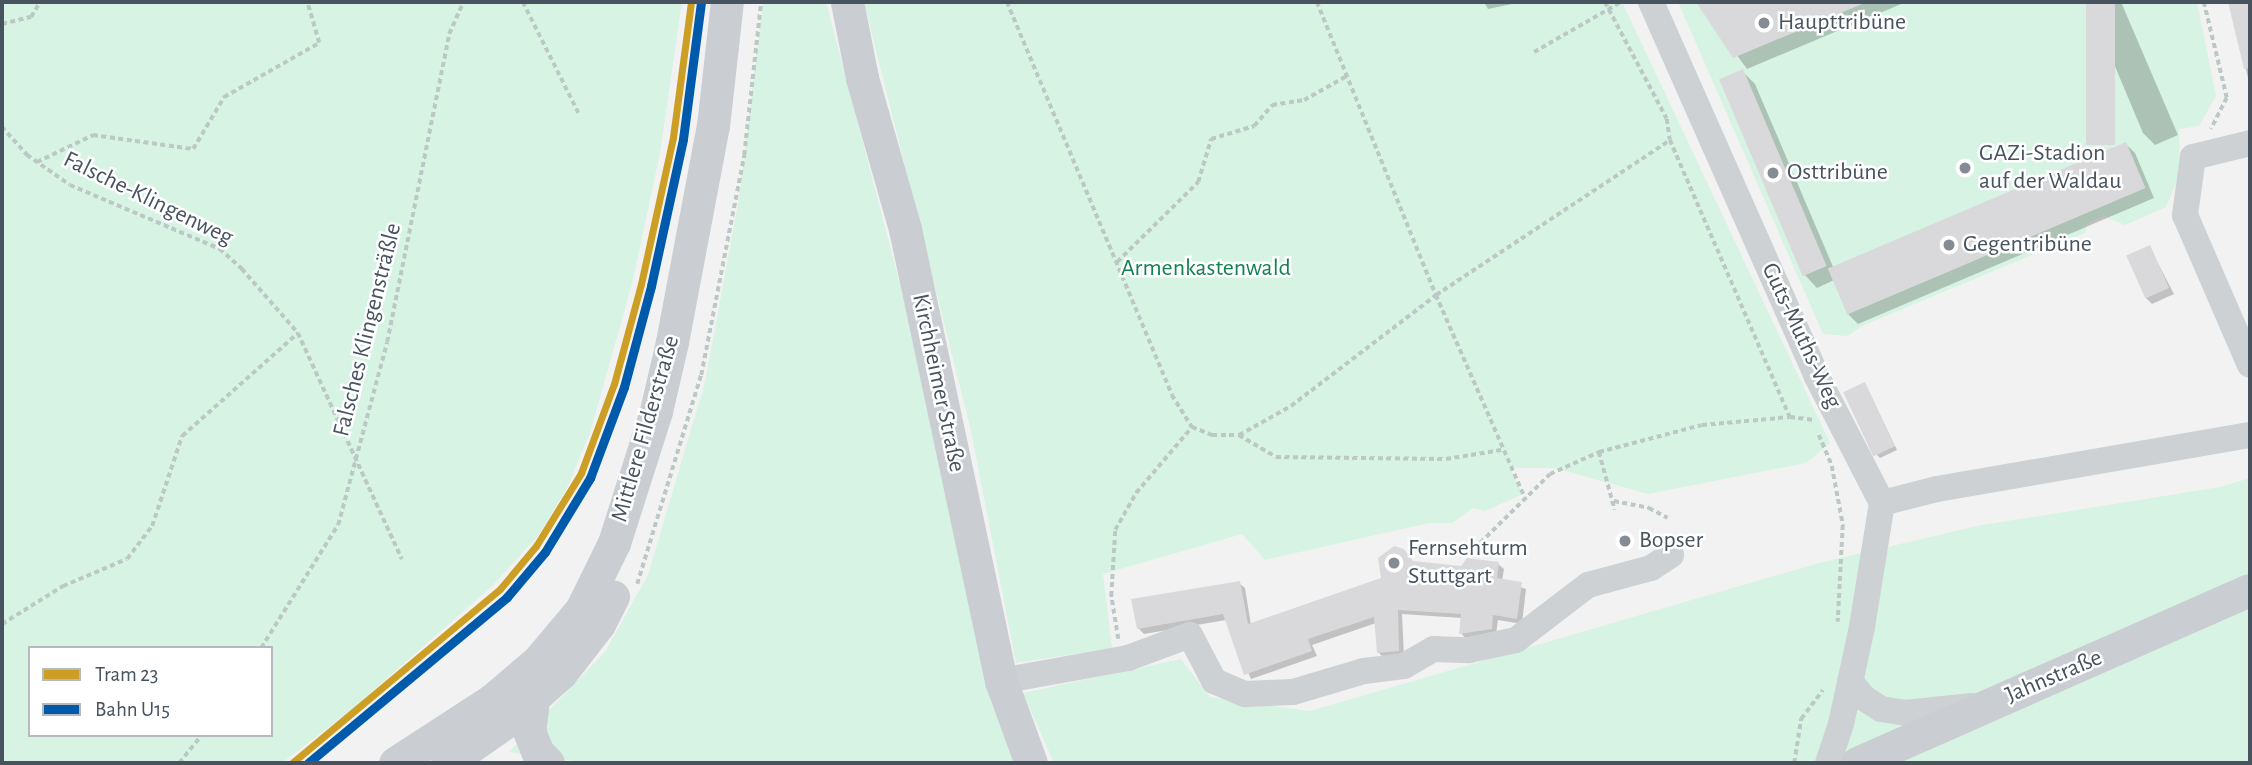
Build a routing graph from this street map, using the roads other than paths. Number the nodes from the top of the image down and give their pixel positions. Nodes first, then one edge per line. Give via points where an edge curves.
1 (727, 2) edge
2 (747, 2) edge
3 (847, 2) edge
4 (1651, 2) edge
5 (2250, 143) edge
6 (2250, 365) edge
7 (2250, 435) edge
8 (1882, 503) junction
9 (1671, 555) dead end
10 (2250, 590) edge
11 (1001, 681) junction
12 (1840, 681) junction
13 (533, 701) junction
14 (1989, 705) junction
15 (395, 763) edge
16 (447, 763) edge
17 (548, 763) edge
18 (1031, 763) edge
19 (1828, 763) edge
20 (1857, 763) edge

1 - 15 main road, Mittlere Filderstraße via 713,126 677,317 656,411 614,543 581,610 538,662 492,700
2 - 13 main road, Mittlere Filderstraße via 732,130 695,341 657,481 634,551 599,624
3 - 11 main road, Kirchheimer Straße via 862,78 905,229
4 - 8 street, Guts-Muths-Weg via 1816,374
5 - 6 street via 2193,156 2185,215
7 - 8 street via 1937,489
8 - 12 street
9 - 11 street via 1651,568 1588,585 1516,640 1469,650 1434,649 1404,666 1364,671 1293,692 1245,694 1214,681 1190,635 1122,659
10 - 14 main road, Jahnstraße
11 - 18 main road, Kirchheimer Straße
12 - 14 street via 1881,709 1905,713
12 - 19 street
13 - 16 main road, Mittlere Filderstraße
13 - 17 main road via 529,731
14 - 20 main road, Jahnstraße

